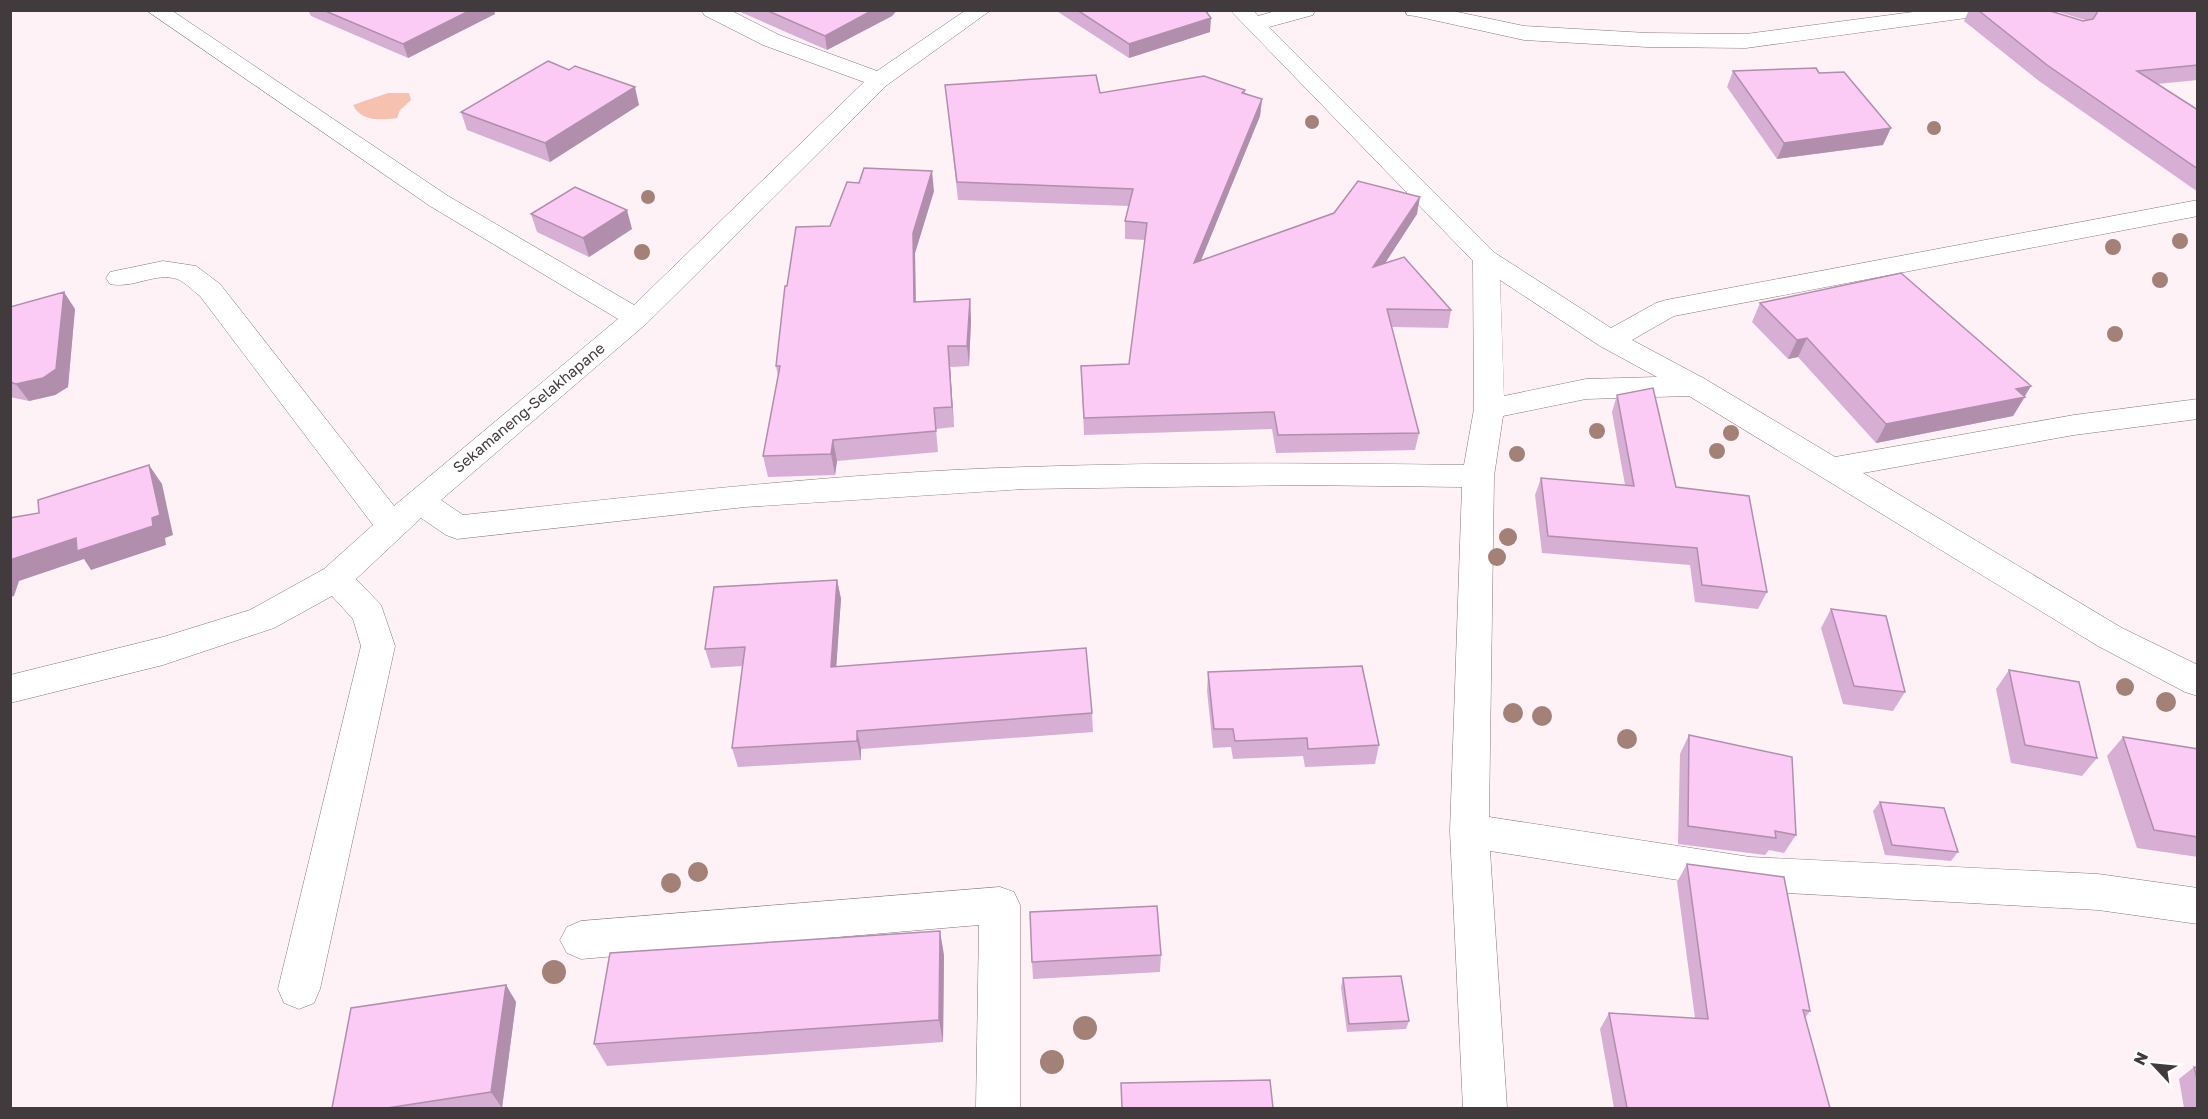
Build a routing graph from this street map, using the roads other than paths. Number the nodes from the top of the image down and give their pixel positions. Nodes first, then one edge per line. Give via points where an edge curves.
1 (156, 10) edge
2 (712, 10) edge
3 (981, 10) edge
4 (1305, 10) edge
5 (1415, 10) edge
6 (1814, 10) edge
7 (1981, 10) edge
8 (1247, 17) edge
9 (1831, 30) junction
10 (879, 80) junction
11 (2198, 208) edge
12 (1486, 259) junction
13 (120, 278) dead end
14 (636, 318) junction
15 (1610, 340) junction
16 (1695, 386) junction
17 (1489, 409) junction
18 (2198, 409) edge
19 (1831, 468) junction
20 (1478, 476) junction
21 (419, 501) junction
22 (392, 526) junction
23 (336, 578) junction
24 (2198, 682) edge
25 (10, 689) edge
26 (1469, 831) junction
27 (2198, 906) edge
28 (581, 940) dead end
29 (299, 989) dead end
30 (998, 1108) edge
31 (1485, 1108) edge

1 - 14 street via 439,201
2 - 10 street via 771,40
3 - 10 street, Sekamaneng-Selakhapane
4 - 8 street
5 - 9 street via 1524,33 1605,39 1746,41
6 - 9 street
7 - 9 street
8 - 12 street
10 - 14 street, Sekamaneng-Selakhapane
11 - 15 street via 1666,309
12 - 15 street
12 - 17 street
13 - 22 street via 164,269 186,272 210,290
14 - 21 street, Sekamaneng-Selakhapane
15 - 16 street
16 - 17 street via 1586,388
16 - 19 street
17 - 20 street
18 - 19 street via 2074,425
19 - 24 street via 2110,637
20 - 21 street via 1024,478 745,496 457,527
20 - 26 street
21 - 22 street, Sekamaneng-Selakhapane
22 - 23 street, Sekamaneng-Selakhapane
23 - 25 street, Sekamaneng-Selakhapane via 262,619 163,651
23 - 29 street via 369,614 378,646
26 - 27 street via 1750,874 2098,892
26 - 31 street
28 - 30 street via 1000,905

